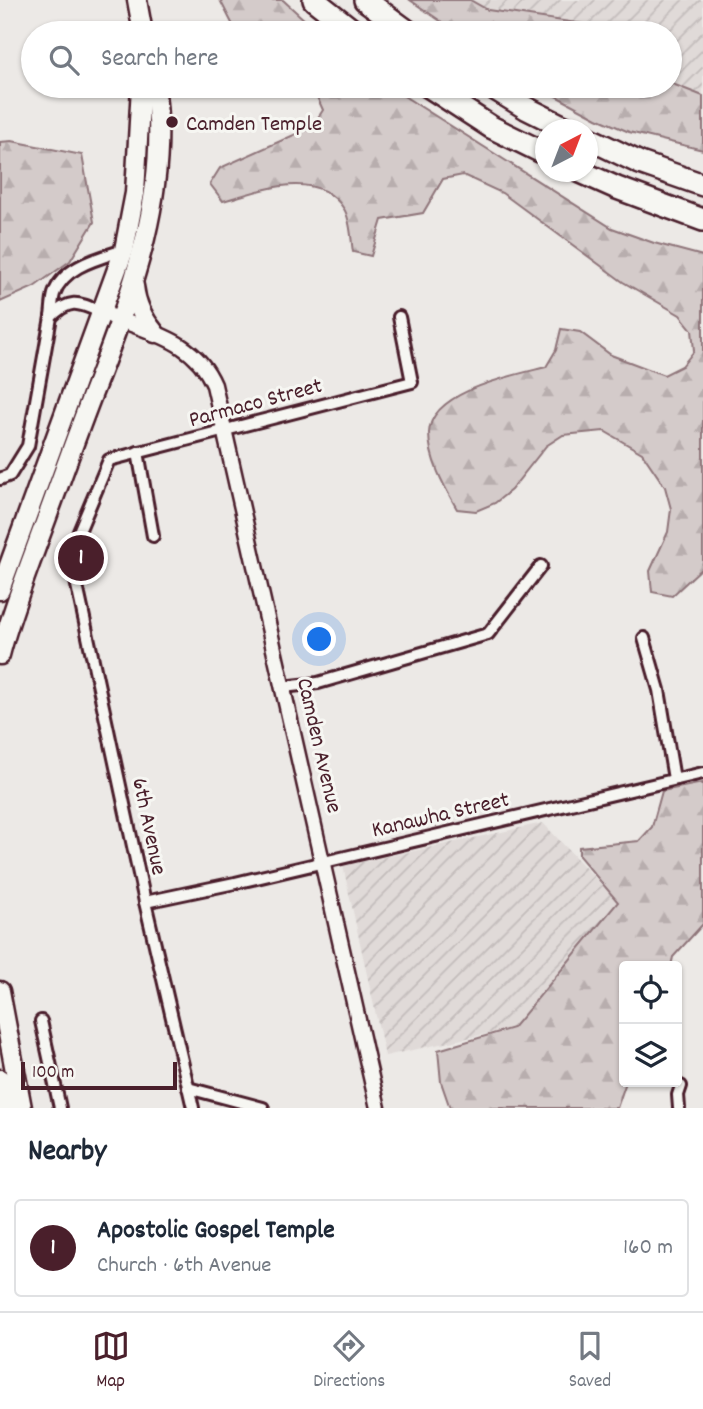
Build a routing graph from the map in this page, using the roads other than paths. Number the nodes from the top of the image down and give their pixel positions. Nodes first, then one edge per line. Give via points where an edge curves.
1 (137, 0) edge
2 (314, 0) edge
3 (365, 0) edge
4 (141, 21) edge
5 (341, 21) edge
6 (394, 21) edge
7 (140, 98) edge
8 (156, 98) edge
9 (446, 98) edge
10 (509, 98) edge
11 (548, 119) edge
12 (598, 143) edge
13 (535, 150) edge
14 (598, 180) edge
15 (703, 185) edge
16 (703, 220) edge
17 (124, 250) junction
18 (133, 283) junction
19 (103, 313) junction
20 (51, 317) junction
21 (399, 317) dead end
22 (121, 320) junction
23 (155, 333) junction
24 (225, 432) junction
25 (138, 452) junction
26 (0, 479) edge
27 (153, 536) dead end
28 (70, 553) joint
29 (541, 566) dead end
30 (0, 590) edge
31 (644, 638) dead end
32 (0, 655) edge
33 (282, 687) junction
34 (703, 772) edge
35 (674, 779) junction
36 (322, 863) junction
37 (145, 902) junction
38 (0, 991) edge
39 (41, 1021) dead end
40 (0, 1079) edge
41 (681, 1087) edge
42 (188, 1088) junction
43 (6, 1108) edge
44 (22, 1108) edge
45 (60, 1108) edge
46 (193, 1108) edge
47 (263, 1108) edge
48 (378, 1108) edge
49 (678, 1108) edge

1 - 4 main road
2 - 5 highway
3 - 6 highway
7 - 17 main road via 135,193
8 - 18 main road via 156,181 149,228
9 - 13 highway
10 - 11 highway
12 - 15 highway
14 - 16 highway
17 - 19 main road
17 - 20 street via 89,261 72,272 54,293
18 - 22 main road
18 - 23 main road via 136,304
19 - 20 street via 76,303
19 - 22 street, Camden Avenue
19 - 30 main road
20 - 26 street via 27,446 10,475
21 - 24 street, Parmaco Street via 412,382
22 - 23 street, Camden Avenue
22 - 32 main road
23 - 24 street, Camden Avenue via 185,347 206,369
24 - 25 street, Parmaco Street
24 - 33 street, Camden Avenue
25 - 27 street
25 - 28 street, Parmaco Street via 109,460
28 - 37 street, 6th Avenue
29 - 33 street via 488,634 318,683
31 - 35 street via 659,690
33 - 36 street, Camden Avenue
34 - 35 street, Kanawha Street
35 - 36 street, Kanawha Street
36 - 37 street, Kanawha Street
36 - 48 street, Camden Avenue
37 - 42 street, 6th Avenue
38 - 44 main road
39 - 45 street
40 - 43 main road
41 - 49 street
42 - 46 street, 6th Avenue
42 - 47 street

